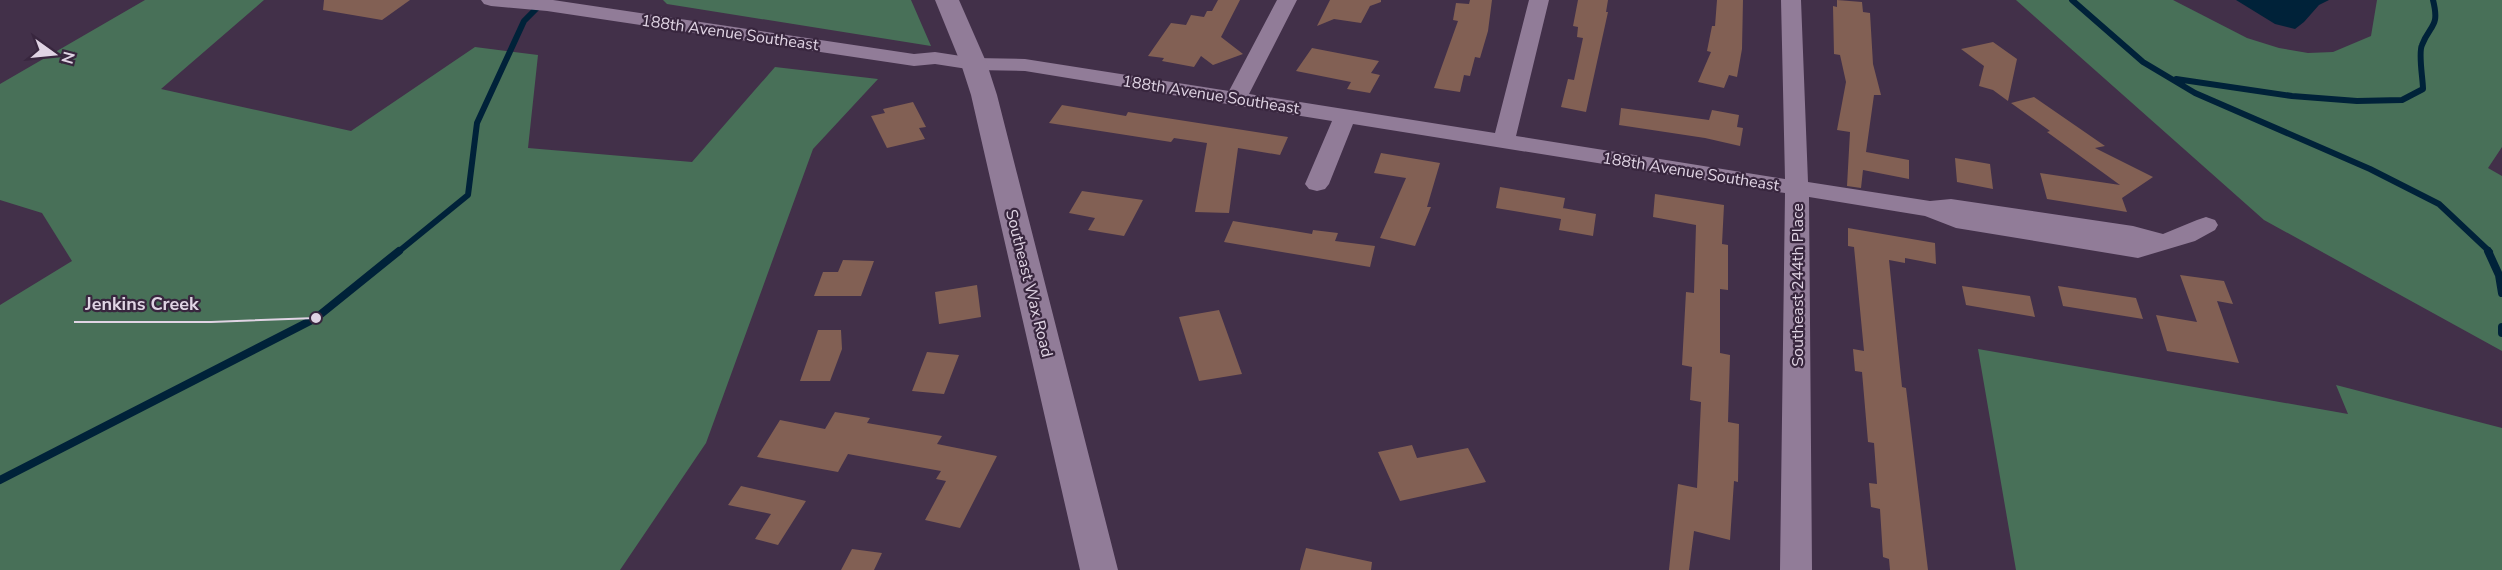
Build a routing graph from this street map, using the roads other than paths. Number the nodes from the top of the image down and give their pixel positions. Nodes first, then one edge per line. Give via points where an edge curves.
1 (490, 0) edge
2 (947, 0) edge
3 (1287, 0) edge
4 (1539, 0) edge
5 (1791, 0) edge
6 (974, 64) junction
7 (1236, 98) junction
8 (1345, 116) junction
9 (1504, 141) junction
10 (1317, 184) dead end
11 (1797, 188) junction
12 (2206, 225) dead end
13 (1099, 570) edge
14 (1796, 570) edge

1 - 6 street, 188th Avenue Southeast via 541,4 914,60 935,58
2 - 6 street, Southeast Wax Road
3 - 7 street
4 - 9 street
5 - 11 street, Southeast 244th Place
6 - 7 street, 188th Avenue Southeast via 1025,65
6 - 13 street, Southeast Wax Road
7 - 8 street, 188th Avenue Southeast
8 - 9 street, 188th Avenue Southeast
8 - 10 street
9 - 11 street, 188th Avenue Southeast
11 - 12 street, 188th Avenue Southeast via 1929,209 1951,206 2161,241
11 - 14 street, Southeast 244th Place

